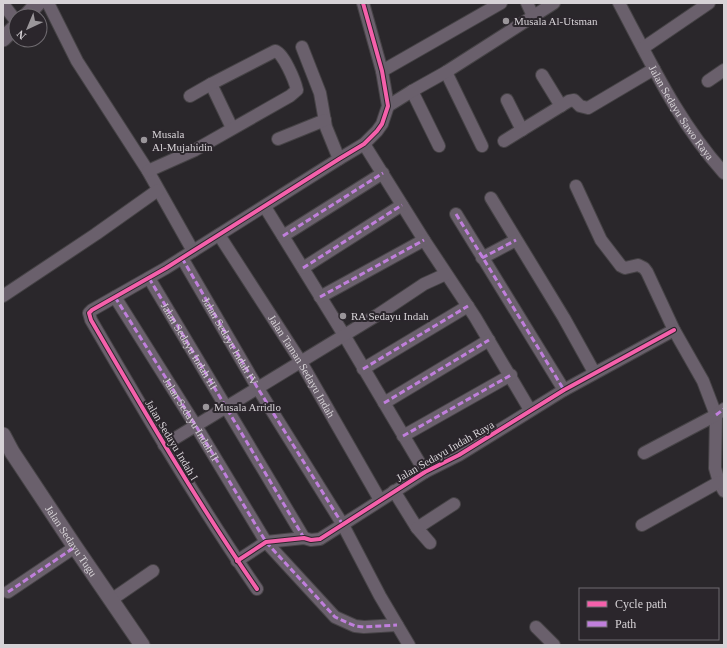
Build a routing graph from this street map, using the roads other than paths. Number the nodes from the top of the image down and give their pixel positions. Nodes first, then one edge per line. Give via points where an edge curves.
1 (48, 3) edge
2 (501, 3) edge
3 (526, 3) edge
4 (554, 3) edge
5 (619, 3) edge
6 (709, 3) edge
7 (365, 4) edge
8 (533, 16) junction
9 (302, 47) dead end
10 (643, 48) junction
11 (654, 69) junction
12 (724, 70) edge
13 (382, 71) junction
14 (446, 72) junction
15 (542, 75) dead end
16 (708, 81) dead end
17 (211, 84) junction
18 (412, 91) junction
19 (190, 96) dead end
20 (506, 100) dead end
21 (388, 106) junction
22 (561, 106) junction
23 (325, 120) junction
24 (232, 128) junction
25 (522, 130) junction
26 (278, 139) dead end
27 (504, 141) dead end
28 (364, 144) junction
29 (439, 146) dead end
30 (482, 146) dead end
31 (338, 159) junction
32 (148, 171) junction
33 (383, 173) junction
34 (724, 174) edge
35 (576, 186) dead end
36 (158, 190) junction
37 (491, 198) dead end
38 (402, 205) junction
39 (264, 207) junction
40 (456, 214) dead end
41 (219, 235) junction
42 (283, 236) junction
43 (424, 240) junction
44 (516, 240) junction
45 (192, 251) junction
46 (182, 258) junction
47 (482, 258) junction
48 (303, 268) junction
49 (446, 274) junction
50 (149, 278) junction
51 (3, 296) edge
52 (115, 297) junction
53 (320, 297) junction
54 (468, 306) junction
55 (674, 330) junction
56 (344, 335) junction
57 (489, 340) junction
58 (300, 362) junction
59 (363, 369) junction
60 (594, 372) junction
61 (511, 375) junction
62 (258, 387) junction
63 (564, 390) junction
64 (384, 403) junction
65 (227, 408) junction
66 (530, 410) junction
67 (720, 412) edge
68 (196, 426) junction
69 (3, 435) edge
70 (403, 436) junction
71 (164, 445) junction
72 (644, 453) dead end
73 (425, 472) junction
74 (722, 486) edge
75 (394, 491) junction
76 (380, 500) junction
77 (454, 504) dead end
78 (343, 525) junction
79 (642, 525) dead end
80 (418, 528) junction
81 (304, 538) junction
82 (266, 542) junction
83 (430, 543) dead end
84 (75, 547) junction
85 (237, 561) junction
86 (153, 571) dead end
87 (257, 589) dead end
88 (8, 592) dead end
89 (111, 600) junction
90 (397, 625) junction
91 (536, 627) dead end
92 (142, 645) edge
93 (409, 645) edge
94 (554, 645) edge

1 - 32 street via 77,61
2 - 13 street
3 - 8 street
4 - 8 street
5 - 10 street, Jalan Sedayu Sawo Raya
6 - 10 street
7 - 13 street
8 - 14 street
9 - 23 street via 320,93
10 - 11 street, Jalan Sedayu Sawo Raya
11 - 22 street via 588,108 580,106 574,100
11 - 34 street, Jalan Sedayu Sawo Raya via 685,123
12 - 16 street
13 - 21 street
14 - 18 street
14 - 30 street
15 - 22 street
17 - 19 street
17 - 24 street
17 - 24 street via 275,51 283,58 296,92
18 - 21 street
18 - 29 street
20 - 25 street
21 - 28 street via 380,128
22 - 25 street
23 - 26 street
23 - 31 street
24 - 32 street via 195,150
25 - 27 street
28 - 31 street
28 - 33 street
31 - 39 street
32 - 36 street
33 - 38 street
33 - 42 street
35 - 55 street via 601,240 621,266 624,268 638,265 647,272
36 - 45 street
36 - 51 street
37 - 44 street
38 - 43 street
38 - 48 street
39 - 41 street
39 - 42 street
40 - 47 street
41 - 45 street
41 - 58 street, Jalan Taman Sedayu Indah
42 - 48 street
43 - 49 street
43 - 53 street
44 - 47 street
44 - 60 street
45 - 46 street
46 - 50 street
46 - 62 street, Jalan Sedayu Indah IV
47 - 63 street
48 - 53 street
49 - 54 street
49 - 56 street via 424,284
50 - 52 street
50 - 65 street, Jalan Sedayu Indah III
52 - 68 street, Jalan Sedayu Indah II
52 - 71 street, Jalan Sedayu Indah I via 90,312 89,316
53 - 56 street
54 - 57 street
54 - 59 street
55 - 60 street, Jalan Sedayu Indah Raya
55 - 67 street
56 - 58 street
56 - 59 street
57 - 61 street
57 - 64 street
58 - 62 street
58 - 76 street, Jalan Taman Sedayu Indah
59 - 64 street
60 - 63 street, Jalan Sedayu Indah Raya
61 - 66 street
61 - 70 street
62 - 65 street
62 - 78 street, Jalan Sedayu Indah IV
63 - 66 street, Jalan Sedayu Indah Raya
64 - 70 street
65 - 68 street
65 - 81 street, Jalan Sedayu Indah III
66 - 73 street, Jalan Sedayu Indah Raya via 460,455
67 - 72 street
67 - 74 street via 715,468
68 - 71 street
68 - 82 street, Jalan Sedayu Indah II
69 - 84 street, Jalan Sedayu Tugu
70 - 73 street
71 - 85 street, Jalan Sedayu Indah I
73 - 75 street, Jalan Sedayu Indah Raya
74 - 79 street
75 - 76 street, Jalan Sedayu Indah Raya
75 - 80 street
76 - 78 street, Jalan Sedayu Indah Raya
77 - 80 street
78 - 81 street, Jalan Sedayu Indah Raya via 320,539
78 - 90 street
80 - 83 street
81 - 82 street, Jalan Sedayu Indah Raya
82 - 85 street, Jalan Sedayu Indah Raya
82 - 90 street, Jalan Sedayu Indah II via 335,617 355,626
84 - 88 street
84 - 89 street, Jalan Sedayu Tugu
85 - 87 street, Jalan Sedayu Indah I
86 - 89 street
89 - 92 street, Jalan Sedayu Tugu
90 - 93 street
91 - 94 street

